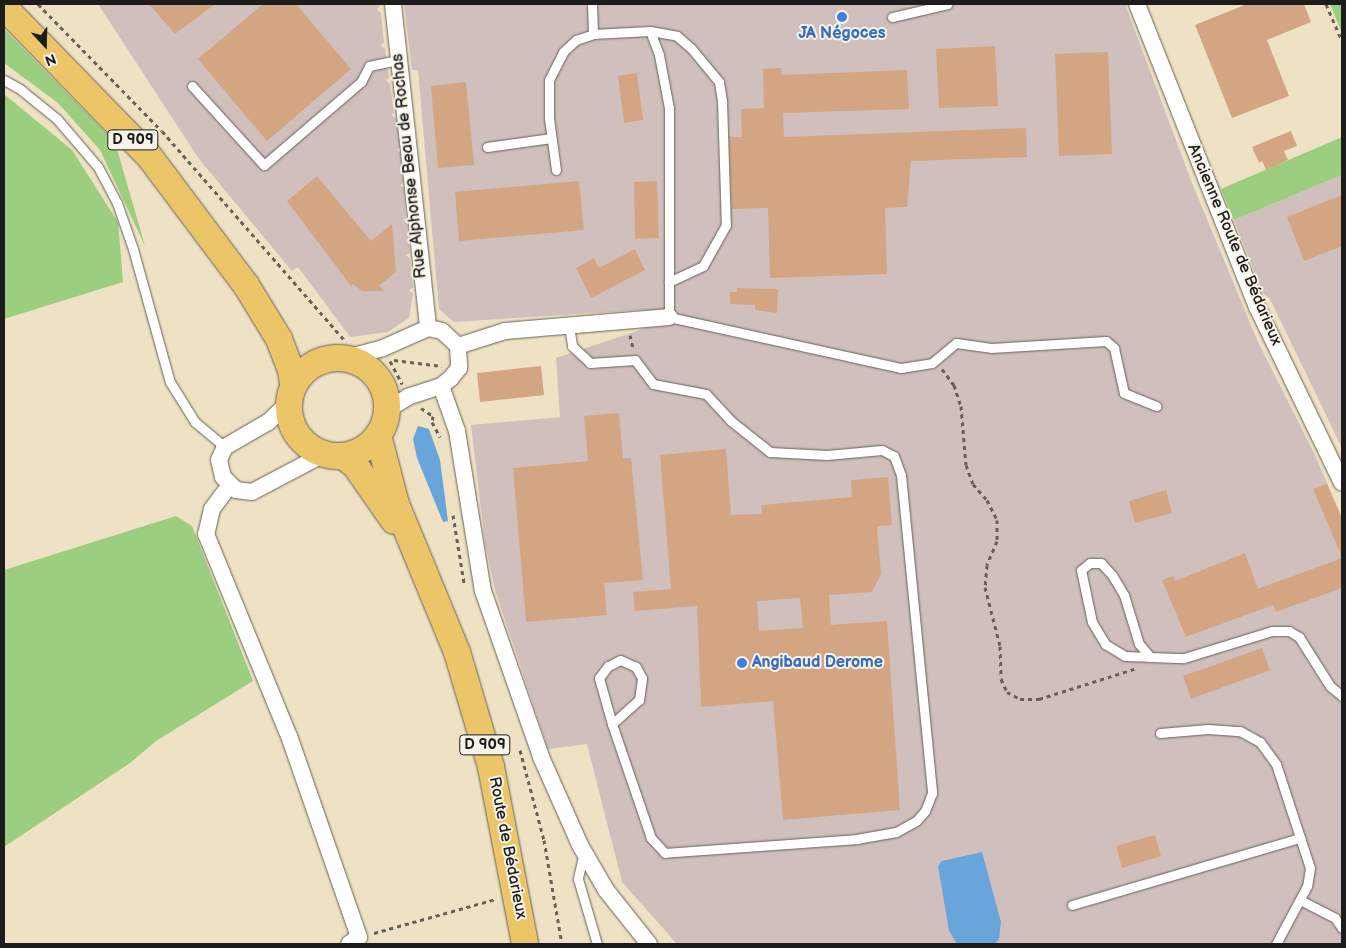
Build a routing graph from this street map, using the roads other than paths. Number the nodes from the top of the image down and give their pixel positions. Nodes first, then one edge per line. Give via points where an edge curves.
1 (393, 4) edge
2 (592, 4) edge
3 (948, 4) edge
4 (1137, 4) edge
5 (4, 8) edge
6 (892, 17) dead end
7 (650, 31) junction
8 (593, 34) junction
9 (398, 60) junction
10 (4, 80) edge
11 (192, 86) dead end
12 (551, 138) junction
13 (488, 147) dead end
14 (556, 170) dead end
15 (668, 282) junction
16 (246, 285) junction
17 (669, 317) junction
18 (569, 326) junction
19 (428, 328) junction
20 (458, 346) junction
21 (340, 354) junction
22 (441, 386) junction
23 (291, 394) junction
24 (1157, 406) dead end
25 (387, 410) junction
26 (378, 435) junction
27 (225, 447) junction
28 (334, 455) junction
29 (1342, 482) edge
30 (230, 485) junction
31 (417, 554) junction
32 (1150, 657) junction
33 (1342, 696) edge
34 (612, 724) junction
35 (1160, 733) dead end
36 (1300, 838) junction
37 (584, 852) junction
38 (1300, 900) junction
39 (1072, 905) dead end
40 (1342, 928) edge
41 (354, 941) edge
42 (525, 944) edge
43 (597, 944) edge
44 (649, 944) edge
45 (1276, 944) edge

1 - 9 street, Rue Alphonse Beau de Rochas
2 - 8 lane
3 - 6 lane
4 - 29 street, Ancienne Route de Bédarieux via 1257,306
5 - 16 main road, D 909 via 149,156
7 - 8 lane
7 - 15 lane via 660,55 669,108
7 - 15 lane via 677,36 691,48 719,82 722,101 726,225 703,266
8 - 12 lane via 576,40 554,67 550,80
9 - 11 lane via 368,66 361,82 264,165
9 - 19 street, Rue Alphonse Beau de Rochas via 412,160
10 - 27 lane via 56,119 98,167 117,203 133,249 170,382 194,422
12 - 13 lane
12 - 14 lane
15 - 17 lane
16 - 21 main road, D 909 via 304,348
16 - 23 main road, D 909 via 278,339 291,370
17 - 18 street
17 - 24 lane via 900,368 919,368 935,361 956,343 991,348 1106,341 1114,348 1124,393
18 - 20 street via 505,331
18 - 34 lane via 572,346 590,363 635,360 653,384 706,394 731,421 770,452 827,455 882,450 894,456 901,475 932,793 925,811 916,821 896,832 858,839 665,852 651,838
19 - 20 street via 442,332
19 - 21 street via 383,348
20 - 22 street via 458,368
21 - 23 main road via 312,365
21 - 25 main road via 372,370 381,382
22 - 25 street via 408,397
22 - 37 street via 458,431 483,591 559,804
23 - 27 street via 268,422
23 - 28 main road via 293,429 311,449
25 - 26 main road
26 - 28 main road via 363,449
26 - 31 main road, Route de Bédarieux / D 909 via 396,504
27 - 30 street via 219,460 220,469
28 - 30 street via 295,468 261,490 244,492
28 - 31 main road, Route de Bédarieux / D 909 via 355,465
30 - 41 street via 212,509 206,534 289,736
31 - 42 main road, Route de Bédarieux / D 909 via 458,652 491,768
32 - 32 lane via 1125,656 1105,644 1092,622 1084,590 1081,570 1090,563 1100,562 1112,575 1124,595 1139,644
32 - 33 lane via 1184,658 1272,631 1289,631 1299,637 1330,686
34 - 34 lane via 639,700 642,678 636,667 620,660 608,666 599,678
35 - 36 lane via 1208,729 1240,731 1260,742 1276,764
36 - 38 lane via 1310,868
36 - 39 lane
37 - 43 lane via 578,879
37 - 44 street via 606,890
38 - 40 lane via 1335,918
38 - 45 lane

